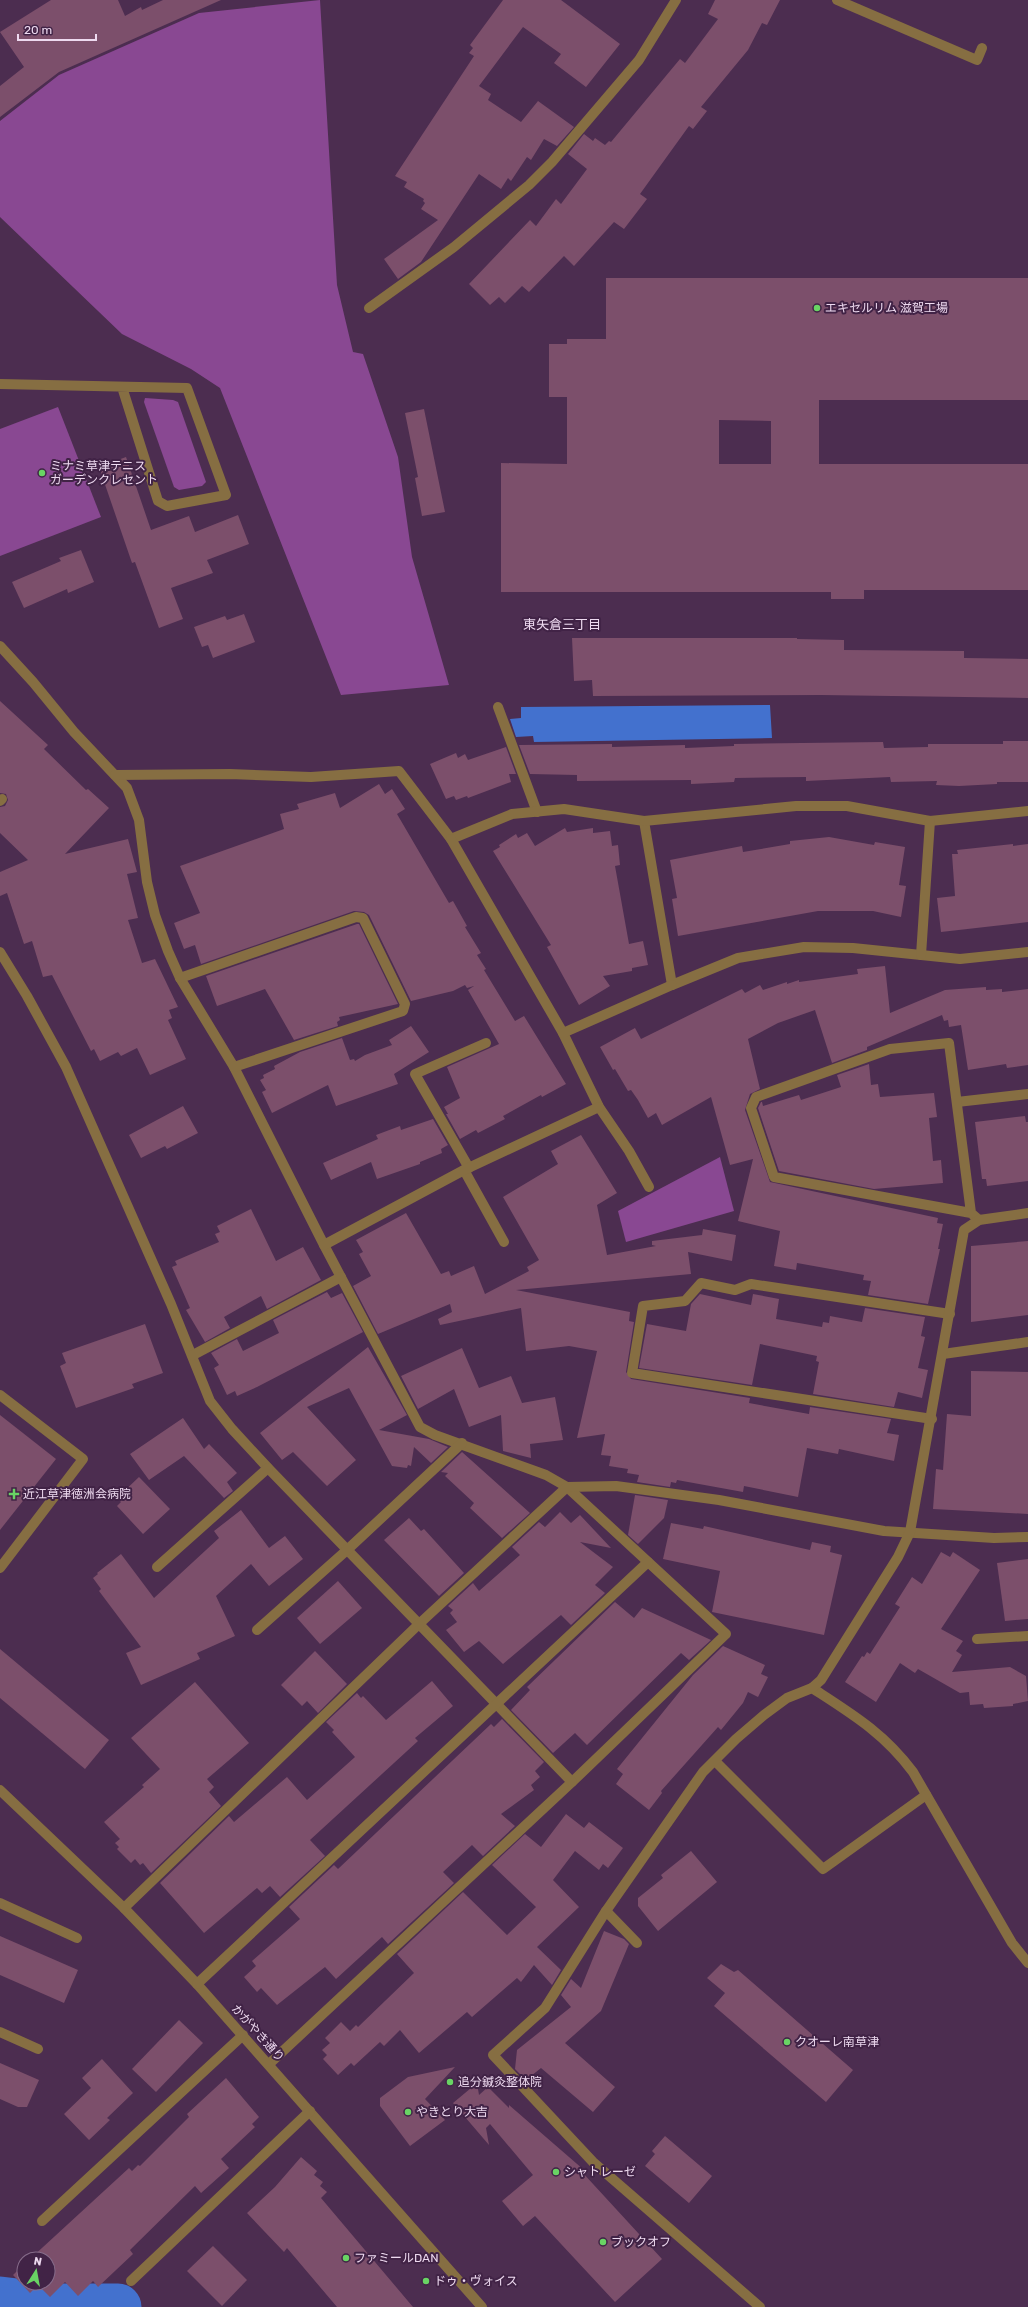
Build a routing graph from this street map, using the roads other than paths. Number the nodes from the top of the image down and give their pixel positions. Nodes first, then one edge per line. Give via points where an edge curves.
1 (676, 0) edge
2 (837, 0) edge
3 (982, 48) dead end
4 (369, 308) dead end
5 (0, 384) edge
6 (122, 387) junction
7 (0, 646) edge
8 (498, 707) dead end
9 (115, 775) junction
10 (1028, 811) edge
11 (537, 812) junction
12 (644, 821) junction
13 (930, 821) junction
14 (451, 839) junction
15 (0, 952) edge
16 (1028, 952) edge
17 (921, 955) junction
18 (180, 978) junction
19 (672, 985) junction
20 (563, 1033) junction
21 (486, 1043) dead end
22 (234, 1067) junction
23 (1028, 1094) edge
24 (957, 1102) junction
25 (598, 1107) junction
26 (467, 1169) junction
27 (649, 1186) dead end
28 (970, 1213) junction
29 (1028, 1213) edge
30 (979, 1220) junction
31 (504, 1242) dead end
32 (324, 1245) junction
33 (341, 1277) junction
34 (950, 1314) junction
35 (1028, 1342) edge
36 (943, 1354) junction
37 (193, 1355) junction
38 (0, 1395) edge
39 (932, 1419) junction
40 (462, 1443) junction
41 (268, 1468) junction
42 (567, 1486) junction
43 (910, 1532) junction
44 (1028, 1537) edge
45 (347, 1550) junction
46 (648, 1562) junction
47 (157, 1567) dead end
48 (0, 1568) edge
49 (419, 1624) junction
50 (257, 1630) dead end
51 (1028, 1636) edge
52 (977, 1639) dead end
53 (812, 1688) junction
54 (496, 1703) junction
55 (715, 1761) junction
56 (572, 1782) junction
57 (0, 1790) edge
58 (926, 1795) junction
59 (0, 1903) edge
60 (124, 1908) junction
61 (606, 1911) junction
62 (76, 1938) dead end
63 (637, 1943) dead end
64 (1028, 1963) edge
65 (197, 1984) junction
66 (0, 2032) edge
67 (242, 2034) junction
68 (38, 2049) dead end
69 (269, 2064) junction
70 (310, 2111) junction
71 (42, 2221) dead end
72 (131, 2281) dead end
73 (482, 2307) edge
74 (760, 2307) edge

1 - 4 street via 639,60 552,162 454,247
2 - 3 street via 977,60
5 - 6 street
6 - 6 street via 187,388 226,495 167,506 158,501
7 - 9 street
8 - 11 street
9 - 14 street via 230,774 311,777 399,771
9 - 18 street via 127,788 139,820 147,882 155,915
10 - 13 street
11 - 12 street via 564,810
11 - 14 street via 512,814
12 - 13 street via 803,806 847,806
12 - 19 street
13 - 17 street
14 - 20 street
15 - 37 street via 66,1067
16 - 17 street via 960,959
17 - 19 street via 852,948 804,947 738,958
18 - 22 street
18 - 22 street via 356,917 363,918 405,1004 403,1011
19 - 20 street
20 - 25 street
21 - 26 street via 415,1074
22 - 32 street
23 - 24 street
24 - 28 street
24 - 28 street via 949,1043 890,1049 756,1097 751,1108 774,1177
25 - 26 street
25 - 27 street via 629,1151
26 - 31 street
26 - 32 street
28 - 30 street
29 - 30 street
30 - 34 street via 964,1230
32 - 33 street
33 - 37 street
33 - 40 street via 420,1427 435,1435
34 - 36 street
34 - 39 street via 751,1284 735,1290 701,1283 685,1301 643,1306 632,1373
35 - 36 street
36 - 39 street
37 - 41 street via 210,1401
38 - 48 street via 83,1459
39 - 43 street
40 - 42 street via 546,1475
40 - 45 street
41 - 45 street
41 - 47 street
42 - 43 street via 616,1486 719,1500 884,1531
42 - 46 street
42 - 49 street
43 - 44 street via 994,1538
43 - 53 street via 898,1557 849,1637 821,1680
45 - 49 street
45 - 50 street
46 - 54 street
46 - 56 street via 726,1634
49 - 54 street
49 - 60 street
51 - 52 street
53 - 55 street via 788,1698 764,1716
53 - 58 street via 859,1718 896,1750
54 - 56 street
54 - 65 street
55 - 58 street via 823,1869
55 - 61 street via 692,1787
56 - 69 street
57 - 60 street, かがやき通り
58 - 64 street via 1012,1943
59 - 62 street
60 - 65 street, かがやき通り
61 - 63 street
61 - 74 street via 545,2008 493,2055 593,2162
65 - 67 street, かがやき通り
66 - 68 street
67 - 69 street, かがやき通り
67 - 71 street
69 - 70 street, かがやき通り
70 - 72 street
70 - 73 street, かがやき通り

